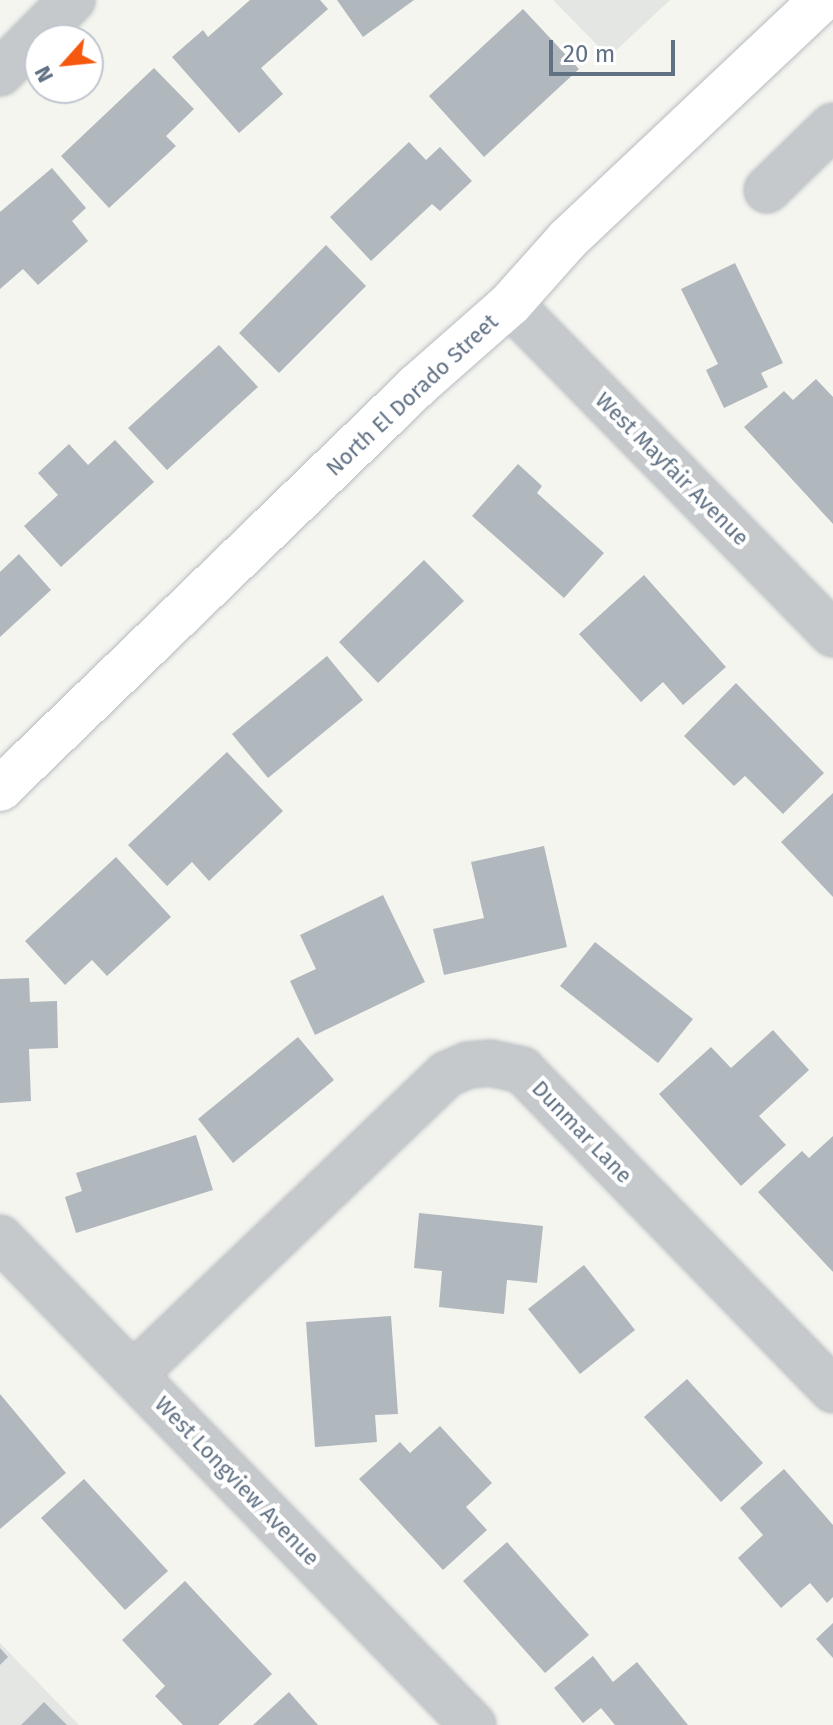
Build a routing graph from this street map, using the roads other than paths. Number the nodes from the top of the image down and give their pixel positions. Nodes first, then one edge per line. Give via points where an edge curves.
1 (72, 0) edge
2 (822, 0) edge
3 (0, 73) edge
4 (833, 126) edge
5 (767, 190) dead end
6 (510, 304) junction
7 (833, 634) edge
8 (0, 789) edge
9 (0, 1238) edge
10 (133, 1375) junction
11 (833, 1390) edge
12 (473, 1725) edge

1 - 3 street
2 - 6 main road, North El Dorado Street via 579,229
4 - 5 street
6 - 7 street, West Mayfair Avenue
6 - 8 main road, North El Dorado Street via 407,395
9 - 10 street, West Longview Avenue
10 - 11 street, Dunmar Lane via 447,1074 490,1063 522,1070
10 - 12 street, West Longview Avenue

